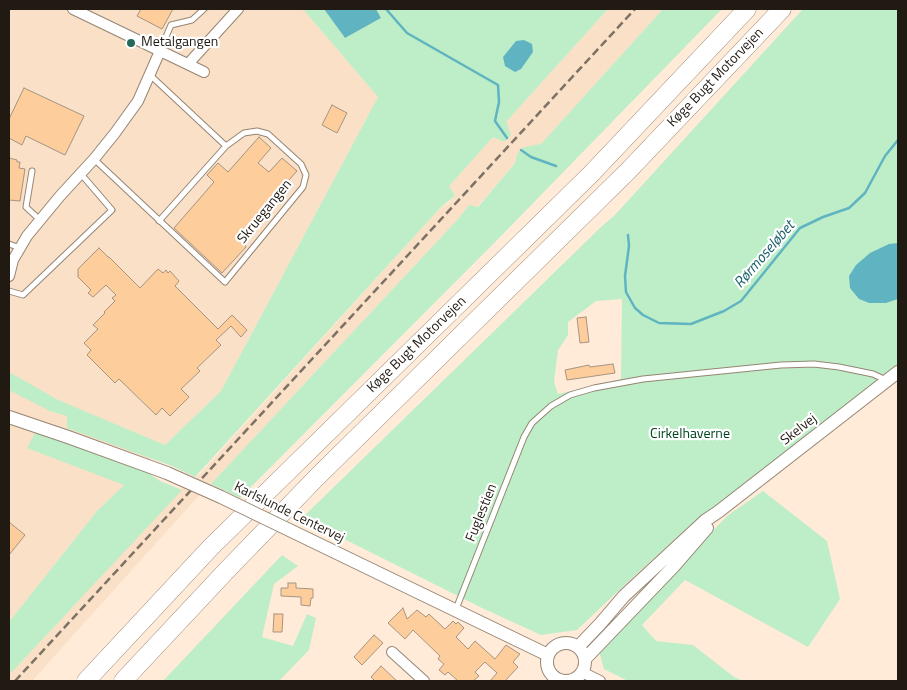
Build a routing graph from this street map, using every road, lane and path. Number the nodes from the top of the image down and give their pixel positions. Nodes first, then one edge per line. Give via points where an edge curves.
1 (73, 9) edge
2 (204, 9) edge
3 (238, 9) edge
4 (747, 9) edge
5 (782, 9) edge
6 (160, 51) junction
7 (188, 64) junction
8 (204, 72) dead end
9 (150, 75) junction
10 (226, 146) junction
11 (94, 159) junction
12 (32, 171) dead end
13 (80, 174) junction
14 (40, 220) junction
15 (160, 221) junction
16 (9, 244) edge
17 (20, 248) junction
18 (9, 276) edge
19 (9, 291) edge
20 (898, 372) edge
21 (886, 380) junction
22 (9, 417) edge
23 (718, 512) junction
24 (455, 611) junction
25 (578, 647) junction
26 (392, 652) dead end
27 (548, 655) junction
28 (585, 659) junction
29 (582, 672) junction
30 (545, 677) edge
31 (86, 681) edge
32 (123, 681) edge
33 (424, 681) edge
34 (559, 681) edge
35 (600, 681) edge

1 - 6 street
2 - 6 lane via 192,20 171,25
3 - 7 street
4 - 31 highway, Køge Bugt Motorvejen via 591,174 211,547
5 - 32 highway, Køge Bugt Motorvejen via 628,171 317,477
6 - 7 street
6 - 9 street
7 - 8 street
9 - 10 lane
9 - 11 street via 138,101
10 - 15 lane, Skruegangen
10 - 15 lane, Skruegangen via 244,133 257,131 268,134 300,164 306,175 303,187 225,282
11 - 13 street
11 - 15 lane, Skruegangen
12 - 14 lane via 26,207
13 - 14 street
13 - 19 lane via 112,210 23,295
14 - 17 street
16 - 17 lane
17 - 18 street
20 - 21 street, Skelvej
21 - 23 street, Skelvej
21 - 24 lane, Fuglestien via 839,367 781,365 643,379 570,395 532,423 524,437
22 - 24 street, Karlslunde Centervej, bridge via 167,473
23 - 25 street, Skelvej via 624,596
23 - 28 street, Skelvej via 674,566
24 - 27 street, Karlslunde Centervej
25 - 27 street via 561,643
25 - 28 street
26 - 33 street
27 - 30 street
28 - 29 street
29 - 34 street via 577,678
29 - 35 street
30 - 34 street

